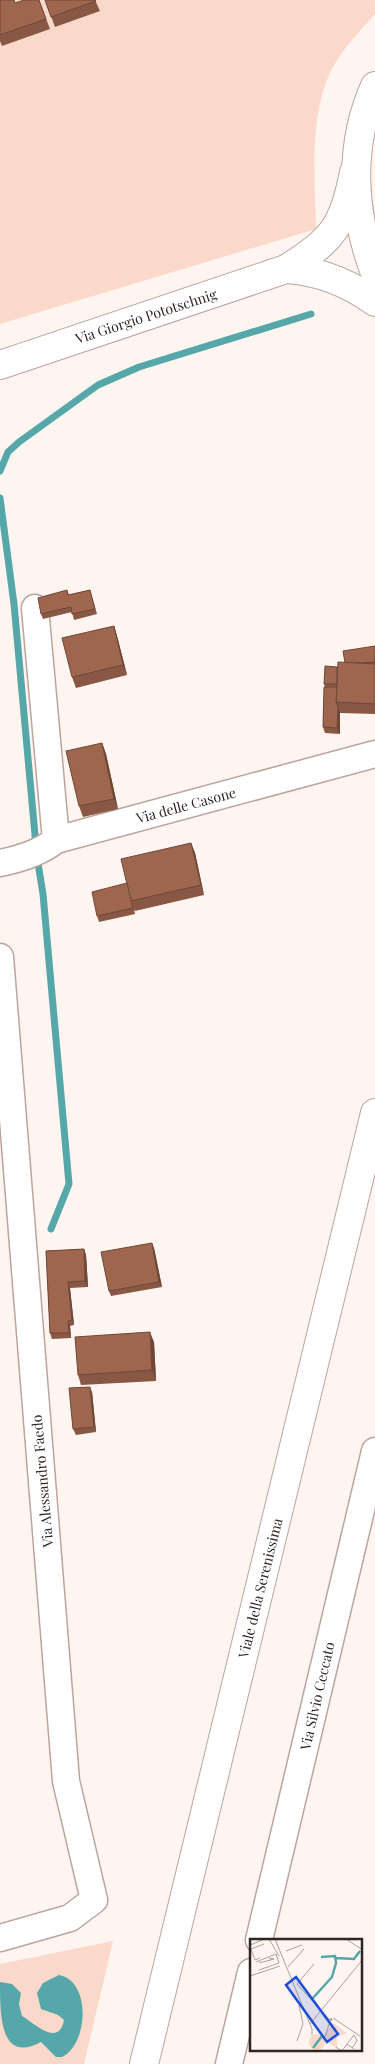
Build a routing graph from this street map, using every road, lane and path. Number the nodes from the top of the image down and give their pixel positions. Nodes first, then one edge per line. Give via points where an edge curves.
1 (375, 86) edge
2 (356, 159) junction
3 (286, 269) junction
4 (375, 273) edge
5 (375, 302) edge
6 (2, 365) edge
7 (36, 608) dead end
8 (375, 754) edge
9 (50, 845) junction
10 (8, 862) edge
11 (0, 957) edge
12 (375, 1112) edge
13 (375, 1451) edge
14 (0, 1938) edge
15 (259, 1939) edge
16 (250, 1976) edge
17 (144, 2064) edge
18 (230, 2064) edge

1 - 2 main road via 364,114
2 - 3 main road, Via Giorgio Pototschnig via 349,196 334,231 322,245
2 - 4 main road via 361,234
3 - 5 main road, Via Giorgio Pototschnig via 314,272 334,279
3 - 6 main road, Via Giorgio Pototschnig
7 - 9 street
8 - 9 street, Via delle Casone
9 - 10 street, Via delle Casone
11 - 14 street, Via Alessandro Faedo via 66,1781 94,1900 70,1918
12 - 17 main road, Viale della Serenissima
13 - 15 street, Via Silvio Ceccato
16 - 18 street

